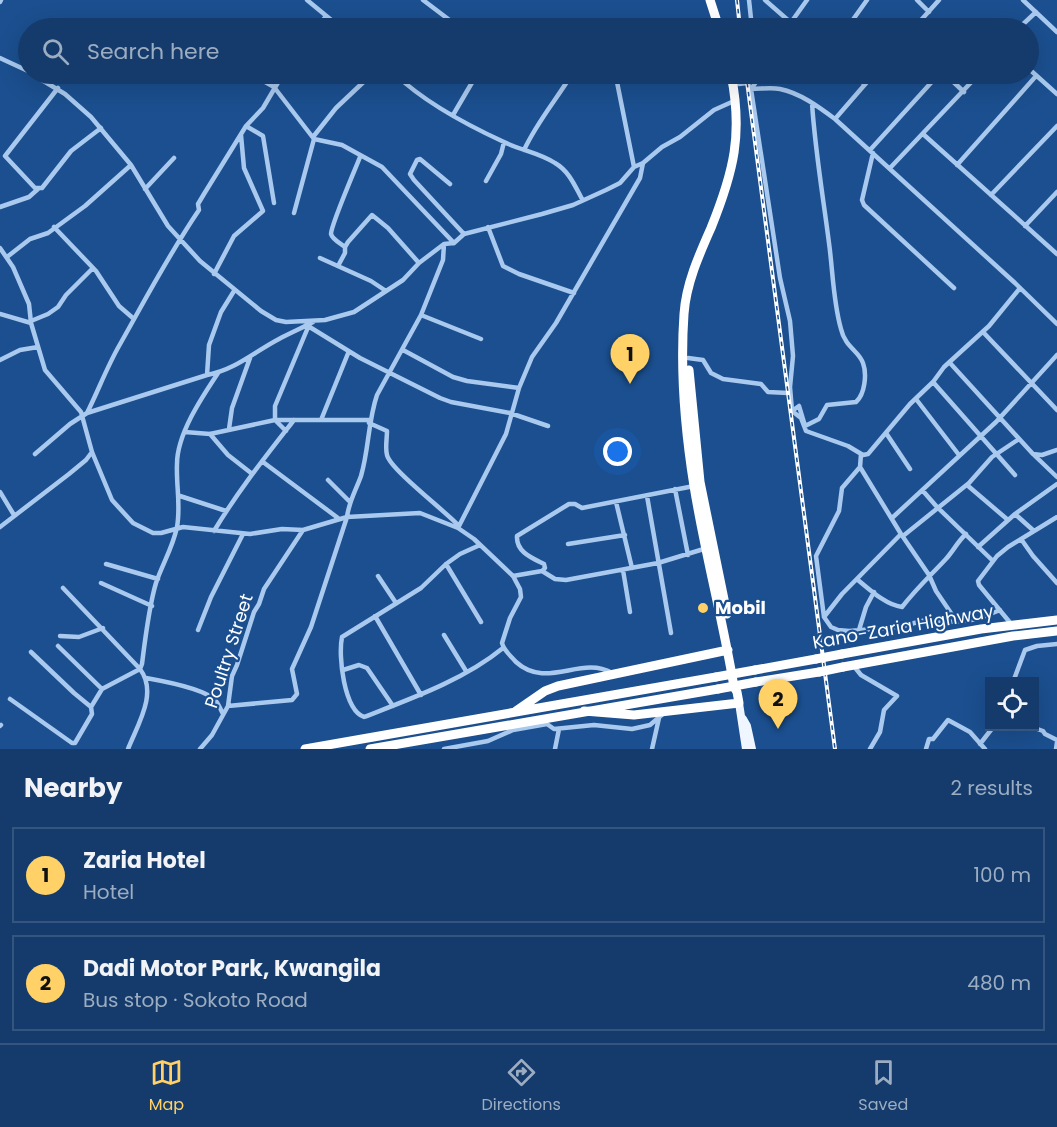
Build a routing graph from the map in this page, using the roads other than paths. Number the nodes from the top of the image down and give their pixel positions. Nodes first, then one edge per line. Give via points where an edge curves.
1 (307, 0) edge
2 (423, 0) edge
3 (710, 0) edge
4 (716, 0) edge
5 (750, 0) edge
6 (765, 0) edge
7 (807, 0) edge
8 (867, 0) edge
9 (917, 0) edge
10 (939, 0) edge
11 (1023, 0) edge
12 (929, 12) junction
13 (1036, 12) junction
14 (326, 16) joint
15 (328, 18) edge
16 (447, 18) edge
17 (716, 18) edge
18 (721, 18) edge
19 (751, 18) edge
20 (785, 18) edge
21 (794, 18) edge
22 (855, 18) edge
23 (923, 18) edge
24 (1030, 18) edge
25 (1057, 32) edge
26 (0, 57) edge
27 (18, 66) edge
28 (1039, 79) edge
29 (51, 84) edge
30 (268, 84) edge
31 (275, 84) edge
32 (361, 84) edge
33 (408, 84) edge
34 (471, 84) edge
35 (566, 84) edge
36 (617, 84) edge
37 (733, 84) edge
38 (739, 84) edge
39 (748, 84) edge
40 (755, 84) edge
41 (865, 84) edge
42 (930, 84) edge
43 (956, 84) edge
44 (971, 84) edge
45 (1029, 84) edge
46 (273, 87) junction
47 (58, 88) junction
48 (752, 88) junction
49 (964, 92) junction
50 (1057, 94) edge
51 (736, 100) junction
52 (812, 103) junction
53 (453, 115) junction
54 (834, 118) junction
55 (246, 126) junction
56 (1057, 126) edge
57 (101, 128) junction
58 (241, 134) junction
59 (923, 134) junction
60 (313, 138) junction
61 (504, 142) junction
62 (524, 150) junction
63 (871, 152) junction
64 (360, 157) junction
65 (174, 158) dead end
66 (643, 163) junction
67 (131, 165) junction
68 (957, 165) junction
69 (634, 167) junction
70 (890, 168) junction
71 (486, 181) dead end
72 (450, 184) dead end
73 (38, 189) junction
74 (145, 189) junction
75 (1057, 192) edge
76 (991, 195) junction
77 (582, 199) junction
78 (274, 203) dead end
79 (0, 207) edge
80 (294, 213) dead end
81 (488, 226) junction
82 (1025, 226) junction
83 (54, 227) junction
84 (464, 234) junction
85 (179, 238) junction
86 (454, 243) junction
87 (444, 244) junction
88 (345, 247) junction
89 (0, 248) edge
90 (1057, 254) edge
91 (7, 257) junction
92 (320, 258) dead end
93 (419, 264) junction
94 (338, 266) junction
95 (93, 268) junction
96 (214, 274) junction
97 (954, 288) dead end
98 (1020, 288) junction
99 (234, 291) junction
100 (387, 291) junction
101 (574, 293) junction
102 (0, 314) edge
103 (420, 315) junction
104 (134, 319) junction
105 (315, 321) junction
106 (31, 322) junction
107 (1057, 324) edge
108 (309, 326) junction
109 (983, 332) junction
110 (480, 339) dead end
111 (38, 347) junction
112 (403, 350) junction
113 (349, 351) junction
114 (1057, 355) edge
115 (250, 358) junction
116 (688, 358) junction
117 (0, 360) edge
118 (950, 363) junction
119 (381, 369) junction
120 (218, 373) junction
121 (390, 373) junction
122 (207, 375) junction
123 (384, 382) junction
124 (933, 382) junction
125 (1030, 384) junction
126 (519, 388) junction
127 (790, 396) junction
128 (916, 399) junction
129 (1057, 410) edge
130 (792, 411) junction
131 (510, 413) junction
132 (85, 415) junction
133 (999, 418) junction
134 (275, 420) junction
135 (294, 420) junction
136 (321, 420) junction
137 (369, 421) junction
138 (548, 426) dead end
139 (229, 429) junction
140 (286, 431) junction
141 (185, 432) junction
142 (886, 433) junction
143 (210, 434) junction
144 (981, 435) junction
145 (1019, 439) junction
146 (1057, 450) edge
147 (92, 452) junction
148 (35, 454) dead end
149 (861, 454) junction
150 (996, 454) junction
151 (1033, 454) junction
152 (959, 455) junction
153 (86, 460) junction
154 (95, 461) junction
155 (263, 462) junction
156 (860, 467) junction
157 (910, 469) dead end
158 (251, 473) junction
159 (1015, 475) dead end
160 (1057, 477) edge
161 (328, 480) dead end
162 (1057, 484) edge
163 (967, 485) junction
164 (694, 486) junction
165 (675, 489) junction
166 (923, 491) junction
167 (0, 492) edge
168 (180, 496) junction
169 (647, 496) junction
170 (349, 501) junction
171 (616, 502) junction
172 (939, 508) junction
173 (226, 511) junction
174 (1016, 514) junction
175 (14, 515) junction
176 (347, 516) junction
177 (1057, 517) edge
178 (338, 518) junction
179 (892, 518) junction
180 (1008, 520) junction
181 (458, 526) junction
182 (0, 527) edge
183 (177, 529) junction
184 (303, 530) junction
185 (214, 531) junction
186 (1034, 531) junction
187 (243, 534) junction
188 (966, 534) junction
189 (625, 535) junction
190 (902, 535) junction
191 (1021, 538) junction
192 (568, 544) dead end
193 (480, 545) junction
194 (978, 546) junction
195 (707, 548) junction
196 (688, 555) junction
197 (993, 561) junction
198 (658, 562) junction
199 (106, 564) dead end
200 (446, 564) junction
201 (633, 568) junction
202 (622, 570) junction
203 (542, 571) junction
204 (929, 575) junction
205 (378, 576) dead end
206 (513, 576) junction
207 (158, 579) junction
208 (858, 580) junction
209 (101, 582) dead end
210 (1057, 583) edge
211 (63, 588) dead end
212 (874, 592) junction
213 (396, 603) junction
214 (152, 606) junction
215 (999, 610) junction
216 (630, 612) dead end
217 (375, 616) junction
218 (824, 617) junction
219 (1057, 620) edge
220 (481, 622) dead end
221 (957, 622) junction
222 (1012, 625) junction
223 (103, 628) junction
224 (198, 630) dead end
225 (859, 630) junction
226 (1057, 632) edge
227 (671, 633) dead end
228 (444, 635) dead end
229 (60, 636) dead end
230 (1057, 644) edge
231 (58, 646) dead end
232 (503, 648) junction
233 (728, 650) junction
234 (31, 652) dead end
235 (848, 666) junction
236 (140, 669) junction
237 (343, 670) junction
238 (466, 671) junction
239 (614, 675) junction
240 (1015, 677) edge
241 (146, 678) junction
242 (102, 689) junction
243 (639, 690) junction
244 (737, 692) junction
245 (421, 695) junction
246 (10, 699) dead end
247 (641, 701) junction
248 (739, 703) junction
249 (228, 705) junction
250 (393, 706) junction
251 (91, 707) junction
252 (584, 711) junction
253 (223, 714) junction
254 (508, 714) junction
255 (662, 715) junction
256 (743, 719) junction
257 (559, 729) junction
258 (1039, 730) edge
259 (990, 731) edge
260 (488, 741) junction
261 (1057, 741) edge
262 (980, 744) junction
263 (128, 749) edge
264 (200, 749) edge
265 (306, 749) edge
266 (370, 749) edge
267 (444, 749) edge
268 (487, 749) edge
269 (555, 749) edge
270 (652, 749) edge
271 (746, 749) edge
272 (752, 749) edge
273 (870, 749) edge
274 (926, 749) edge
275 (975, 749) edge
276 (985, 749) edge
277 (1056, 749) edge

1 - 14 street
2 - 16 street
3 - 17 highway
4 - 18 highway
5 - 19 street
6 - 20 street
7 - 21 street
8 - 22 street
9 - 12 street
10 - 12 street
11 - 13 street
12 - 23 street
13 - 24 street
13 - 25 street
14 - 15 street
26 - 27 street
28 - 50 street
29 - 47 street
30 - 46 street
31 - 46 street
32 - 60 street
33 - 53 street
34 - 53 street
35 - 62 street via 538,121
36 - 69 street
37 - 51 highway
38 - 116 highway via 743,118 739,162 695,285 689,315
39 - 48 street
40 - 48 street
41 - 54 street
42 - 63 street
43 - 49 street
44 - 49 street
45 - 68 street
46 - 55 street
46 - 60 street
47 - 57 street
47 - 73 street via 5,156
48 - 52 street via 779,88
48 - 127 street via 790,321
49 - 59 street
51 - 66 street via 714,110
51 - 164 highway via 735,160 693,273 684,311 684,383
52 - 54 street
52 - 130 street via 835,304 841,332 863,361 864,384 856,402 827,405 819,419 805,426 799,406
53 - 61 street
54 - 63 street
55 - 58 street
55 - 78 street via 263,136
56 - 76 street
57 - 67 street
57 - 73 street via 71,151
58 - 85 street
58 - 96 street via 244,168 263,212 234,236
59 - 68 street
59 - 70 street
60 - 64 street via 342,145
60 - 80 street
61 - 62 street
61 - 71 street
62 - 77 street via 566,171
63 - 70 street
63 - 97 street via 864,205
64 - 86 street via 382,167
64 - 88 street via 332,234
65 - 74 street
66 - 69 street
66 - 101 street via 640,178
67 - 74 street
67 - 83 street via 85,206
68 - 76 street
69 - 77 street via 620,183
70 - 98 street
72 - 84 street via 420,159 410,174
73 - 79 street via 29,197
74 - 85 street
75 - 82 street
76 - 82 street
77 - 81 street via 542,214
81 - 84 street
81 - 101 street via 503,266
82 - 90 street
83 - 91 street
83 - 95 street
84 - 86 street
85 - 96 street
85 - 104 street
86 - 87 street
87 - 93 street
87 - 103 street via 443,260
88 - 93 street via 372,215
88 - 94 street
89 - 91 street
91 - 106 street via 29,304
92 - 94 street
93 - 100 street
94 - 100 street
95 - 104 street via 119,306
95 - 106 street via 58,307
96 - 99 street
98 - 107 street
98 - 109 street
99 - 105 street via 276,320
99 - 122 street via 209,345
100 - 105 street via 354,312
101 - 126 street via 536,350
102 - 106 street
103 - 110 street
103 - 112 street
104 - 132 street
105 - 108 street
106 - 111 street
108 - 113 street
108 - 115 street via 277,339
108 - 134 street via 275,406
109 - 118 street
109 - 125 street
111 - 117 street
111 - 132 street via 48,374
112 - 121 street
112 - 126 street via 453,377
113 - 119 street
113 - 136 street
114 - 125 street
115 - 120 street
115 - 139 street via 232,408
116 - 127 street via 703,360 711,373 723,379 761,384 768,392
116 - 244 highway via 700,482 735,658 740,687
118 - 124 street
118 - 133 street
119 - 121 street
119 - 123 street
120 - 122 street
120 - 141 street
121 - 123 street
121 - 131 street via 451,402
122 - 132 street
123 - 137 street
124 - 128 street
124 - 144 street
125 - 129 street
125 - 133 street
126 - 131 street
127 - 130 street
128 - 142 street
128 - 152 street
130 - 149 street via 801,418 806,431
131 - 138 street
131 - 181 street via 506,434
132 - 147 street
132 - 148 street
133 - 144 street
133 - 145 street
134 - 135 street
134 - 139 street
134 - 140 street
135 - 136 street
135 - 140 street
136 - 137 street
137 - 170 street via 361,475
137 - 181 street via 387,431 386,455 390,461
139 - 143 street
140 - 155 street
141 - 143 street
141 - 168 street via 177,464
142 - 149 street via 868,454
142 - 157 street
143 - 158 street
144 - 150 street
144 - 152 street
145 - 150 street
145 - 151 street
146 - 151 street
147 - 153 street
147 - 154 street
149 - 156 street
150 - 159 street
150 - 163 street
151 - 160 street
152 - 166 street
153 - 154 street
153 - 175 street
154 - 183 street via 112,500 133,523 153,533
155 - 158 street
155 - 178 street
156 - 179 street
156 - 218 street via 842,488 838,511 816,556
158 - 173 street
161 - 170 street
162 - 174 street
163 - 172 street
163 - 180 street
164 - 165 street
164 - 195 highway
165 - 169 street
165 - 196 street
166 - 172 street
166 - 179 street
167 - 175 street
168 - 173 street
168 - 183 street
169 - 171 street
169 - 198 street
170 - 176 street
171 - 189 street
171 - 203 street via 582,508 569,504 517,536 520,549 544,564
172 - 188 street
172 - 190 street
173 - 185 street
174 - 180 street
174 - 186 street
175 - 182 street
176 - 178 street
176 - 181 street via 420,513
176 - 249 street via 315,616 292,669 295,698
177 - 186 street
178 - 184 street
179 - 190 street
180 - 194 street
181 - 193 street
183 - 185 street
183 - 207 street
184 - 187 street
184 - 249 street, Poultry Street via 264,589 254,612 232,676
185 - 187 street
186 - 191 street
187 - 224 street
188 - 194 street
188 - 204 street
189 - 192 street
189 - 201 street
190 - 204 street
190 - 208 street
191 - 197 street
191 - 210 street
193 - 200 street
193 - 206 street
194 - 197 street
195 - 196 street
195 - 233 highway
196 - 198 street
197 - 215 street via 978,584
198 - 201 street
198 - 227 street
199 - 207 street
200 - 213 street via 421,588
200 - 220 street
201 - 202 street
202 - 203 street via 566,580
202 - 216 street
203 - 206 street
204 - 212 street via 902,607
204 - 221 street
205 - 213 street
206 - 232 street via 521,597 502,639
207 - 214 street
208 - 212 street
208 - 218 street
209 - 214 street
211 - 223 street
212 - 225 street
213 - 217 street
214 - 236 street
215 - 221 street
215 - 222 street
217 - 237 street via 342,638
217 - 245 street
218 - 225 street via 835,629
219 - 222 highway, Kano-Zaria Highway
221 - 225 street via 926,620
222 - 243 highway, Kano-Zaria Highway, bridge
223 - 229 street via 79,637
223 - 236 street
226 - 235 highway, Kano-Zaria Highway via 1013,636
228 - 238 street
230 - 240 street via 1025,650
231 - 242 street
232 - 238 street
232 - 239 street via 523,668 539,674 587,668 608,670
233 - 239 highway
233 - 244 highway
234 - 251 street
235 - 247 highway, Kano-Zaria Highway, bridge
235 - 273 street via 897,696 884,710 880,732
236 - 241 street
236 - 242 street
237 - 250 street via 363,665
237 - 250 street via 344,686 360,717
238 - 245 street
239 - 254 highway via 551,688
241 - 253 street via 212,698
241 - 263 street via 148,698
242 - 251 street
243 - 247 highway
243 - 254 highway, Kano-Zaria Highway
244 - 248 highway
245 - 250 street
246 - 251 street via 72,743 87,723
247 - 252 highway, Kano-Zaria Highway
248 - 255 highway
248 - 256 main road
249 - 253 street, Poultry Street
252 - 255 highway
252 - 266 highway, Kano-Zaria Highway
253 - 264 street, Poultry Street
254 - 265 highway, Kano-Zaria Highway
255 - 257 street via 650,725 632,729 594,724
255 - 270 street
256 - 271 main road
256 - 272 main road
257 - 260 street via 547,724 513,730
257 - 269 street
258 - 261 street
259 - 262 street
260 - 267 street
260 - 268 street
261 - 277 street
262 - 274 street via 948,720 929,739
262 - 275 street
262 - 276 street

